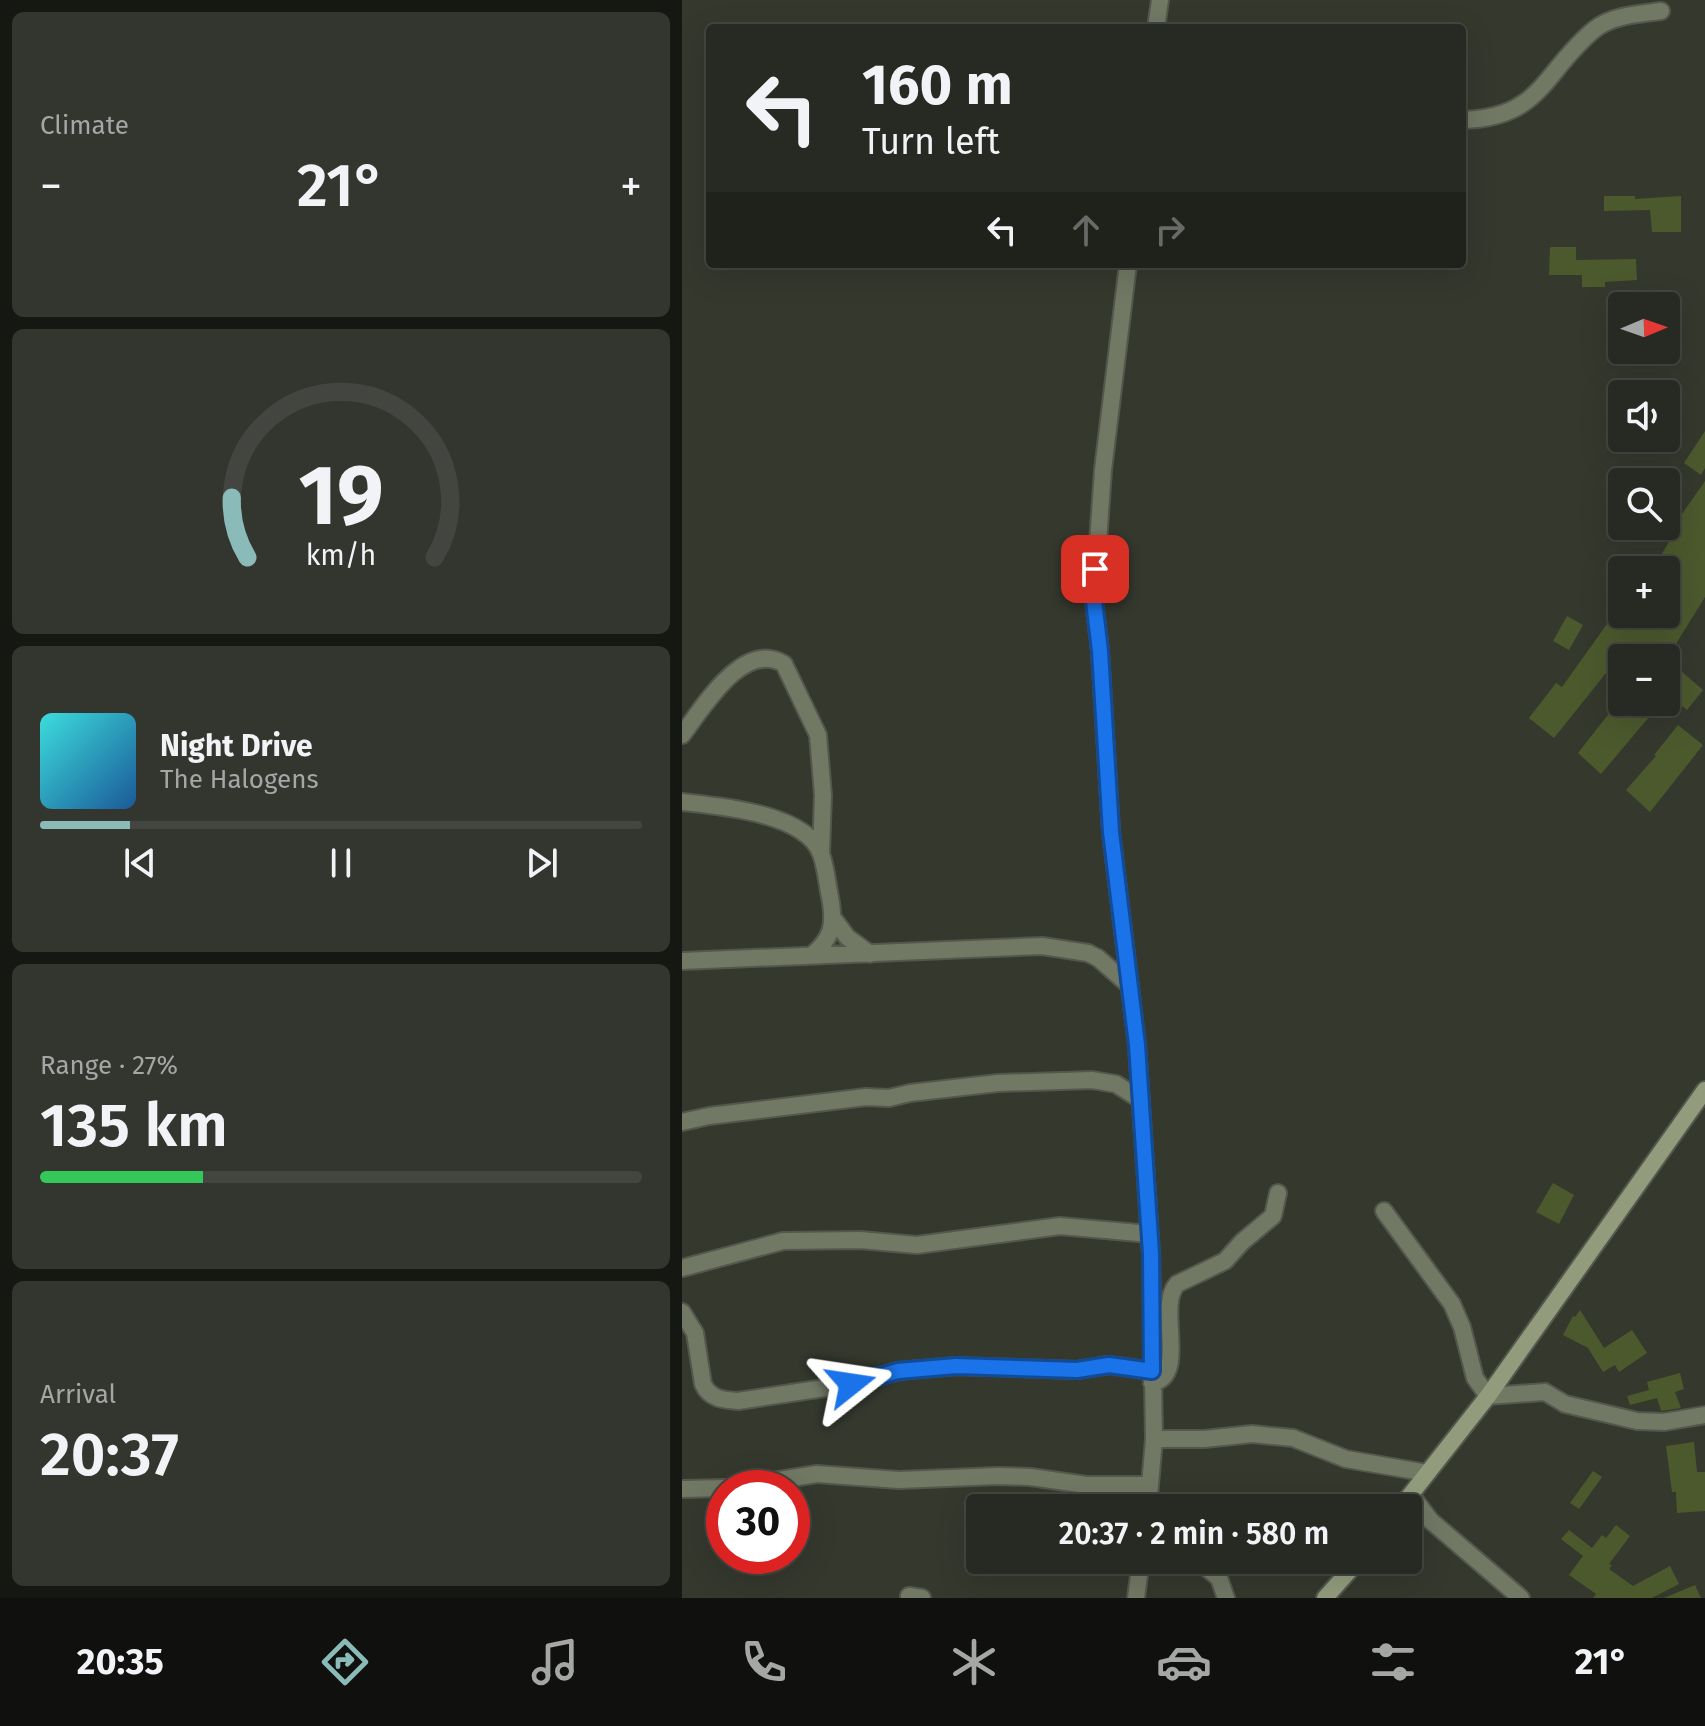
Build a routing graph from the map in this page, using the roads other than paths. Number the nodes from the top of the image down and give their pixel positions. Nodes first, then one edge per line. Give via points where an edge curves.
1 (1160, 0) edge
2 (1661, 11) dead end
3 (1157, 24) edge
4 (1466, 119) edge
5 (1128, 268) edge
6 (682, 735) edge
7 (682, 802) edge
8 (821, 854) junction
9 (833, 918) junction
10 (870, 954) junction
11 (811, 956) junction
12 (682, 961) edge
13 (1130, 986) junction
14 (1705, 1090) edge
15 (1141, 1100) junction
16 (682, 1122) edge
17 (1278, 1193) dead end
18 (1384, 1211) dead end
19 (1150, 1234) junction
20 (682, 1268) edge
21 (682, 1312) edge
22 (1152, 1377) junction
23 (1488, 1396) junction
24 (1705, 1415) edge
25 (1154, 1439) junction
26 (1427, 1473) junction
27 (810, 1475) edge
28 (1150, 1485) junction
29 (706, 1488) edge
30 (682, 1489) edge
31 (1149, 1494) edge
32 (1410, 1494) edge
33 (1422, 1514) edge
34 (1139, 1574) edge
35 (1214, 1574) edge
36 (1346, 1574) edge
37 (1136, 1598) edge
38 (1226, 1598) edge
39 (1325, 1598) edge
40 (1521, 1598) edge

1 - 3 street
2 - 4 street via 1601,25 1533,98 1503,114
5 - 13 street via 1103,470 1094,601 1111,832
6 - 8 street via 742,665 775,658 784,664 818,735
7 - 8 street via 788,824 811,838
8 - 9 street
9 - 10 street
9 - 11 street via 828,942
10 - 11 street
10 - 13 street via 1042,946 1088,953
11 - 12 street
13 - 15 street
14 - 23 main road
15 - 16 street via 1106,1080 998,1083
15 - 19 street
17 - 22 street via 1277,1208 1265,1225 1225,1261 1172,1290 1171,1359 1163,1376
18 - 23 street via 1452,1304 1475,1378
19 - 20 street via 1060,1226 917,1245 783,1241
19 - 22 street
21 - 22 street via 695,1333 703,1384 722,1400 956,1366 1065,1370 1109,1365
22 - 25 street
23 - 24 street via 1545,1392 1565,1404 1637,1421
23 - 26 main road
25 - 26 street via 1252,1434 1293,1438 1346,1459
25 - 28 street
26 - 32 main road
27 - 28 street via 899,1480 998,1476
28 - 31 street
29 - 30 street
33 - 40 street
34 - 37 street
35 - 38 street
36 - 39 main road

